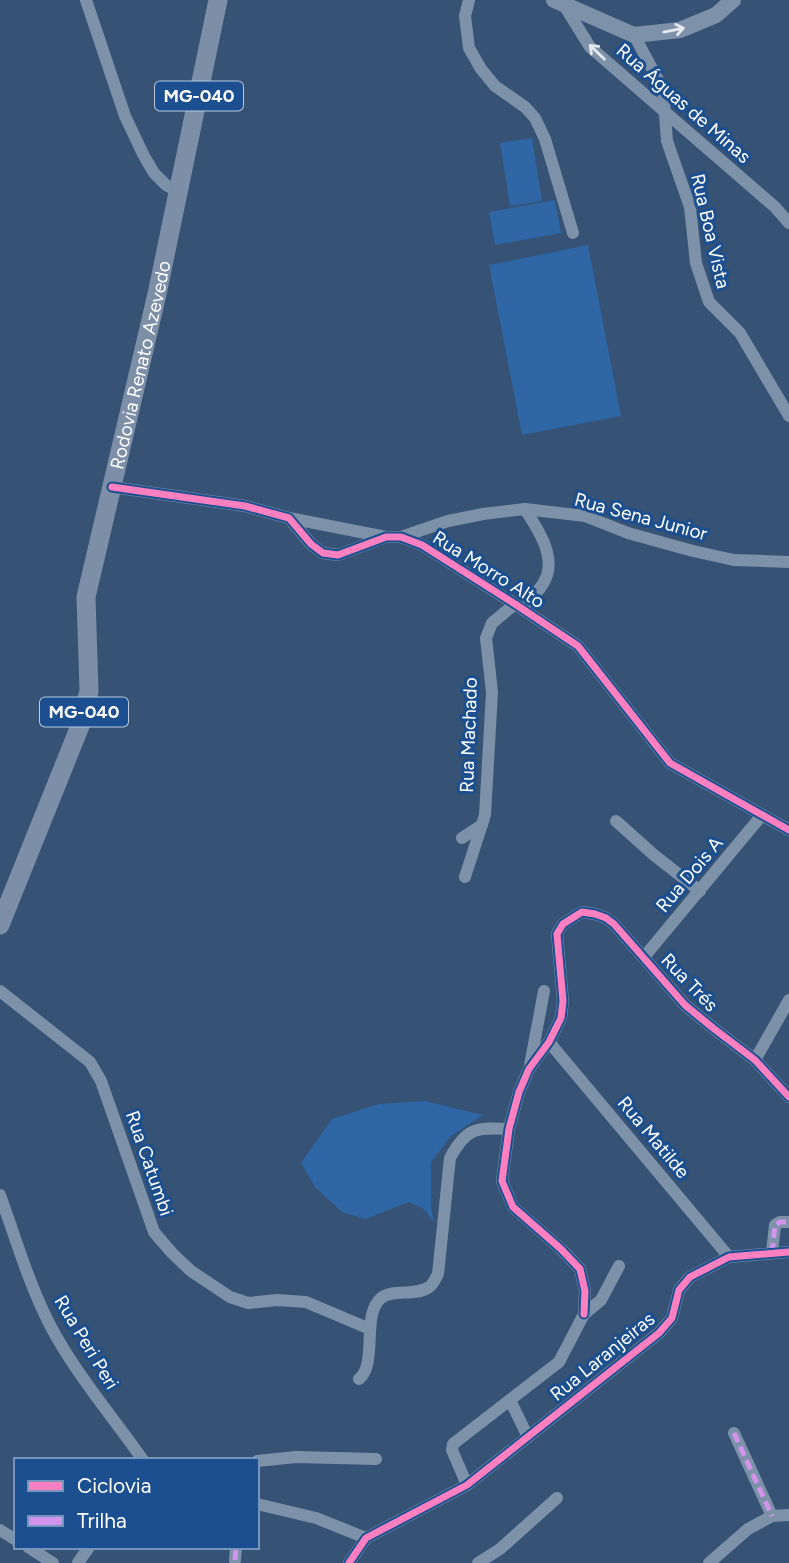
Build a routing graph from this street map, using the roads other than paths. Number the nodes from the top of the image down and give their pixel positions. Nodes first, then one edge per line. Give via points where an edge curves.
1 (86, 0) edge
2 (218, 0) edge
3 (469, 0) edge
4 (733, 0) edge
5 (559, 2) edge
6 (634, 35) junction
7 (666, 114) junction
8 (179, 192) junction
9 (789, 223) edge
10 (573, 233) dead end
11 (789, 416) edge
12 (112, 487) junction
13 (525, 509) junction
14 (289, 518) junction
15 (386, 537) junction
16 (401, 537) junction
17 (789, 562) edge
18 (519, 606) junction
19 (762, 814) junction
20 (616, 821) dead end
21 (482, 825) junction
22 (789, 830) edge
23 (462, 838) dead end
24 (465, 877) dead end
25 (700, 891) junction
26 (0, 925) edge
27 (644, 957) junction
28 (0, 991) edge
29 (544, 991) dead end
30 (789, 1000) edge
31 (549, 1042) junction
32 (755, 1060) junction
33 (529, 1069) junction
34 (789, 1097) edge
35 (509, 1129) junction
36 (0, 1195) edge
37 (789, 1222) edge
38 (789, 1252) edge
39 (772, 1253) junction
40 (729, 1257) junction
41 (619, 1266) dead end
42 (584, 1314) junction
43 (370, 1329) junction
44 (359, 1380) dead end
45 (510, 1400) junction
46 (734, 1433) dead end
47 (528, 1437) junction
48 (143, 1458) edge
49 (376, 1459) dead end
50 (259, 1461) edge
51 (467, 1485) junction
52 (557, 1498) dead end
53 (259, 1504) edge
54 (789, 1515) edge
55 (772, 1516) junction
56 (366, 1538) junction
57 (31, 1549) edge
58 (53, 1563) edge
59 (349, 1563) edge
60 (478, 1563) edge
61 (709, 1563) edge

1 - 8 street via 125,116 144,156 154,173
2 - 8 main road, Rodovia Renato Azevedo / MG-040
3 - 10 street via 465,16 469,48 495,86 535,118
6 -> 4 street via 680,30 716,15
5 - 6 street
7 -> 5 street, Rua Águas de Minas via 590,47
6 - 7 street, Rua Boa Vista via 663,89
7 - 9 street, Rua Águas de Minas
7 - 11 street, Rua Boa Vista via 667,141 690,207 696,264 709,302 740,333
8 - 12 main road, Rodovia Renato Azevedo / MG-040
12 - 14 street via 245,506
12 - 26 main road, Rodovia Renato Azevedo / MG-040 via 86,597 89,691 80,726
13 - 16 street, Rua Sena Junior via 448,521
13 - 17 street, Rua Sena Junior via 585,516 628,533 734,560
13 - 18 street, Rua Machado via 547,546 548,572 540,588
14 - 15 street
14 - 15 street, Rua Morro Alto via 323,553 338,555
15 - 16 street, Rua Morro Alto
16 - 18 street, Rua Morro Alto via 422,545
18 - 19 street, Rua Morro Alto via 578,646 670,763
18 - 21 street, Rua Machado via 492,623 486,638 492,692
19 - 22 street, Rua Morro Alto
19 - 25 street, Rua Dois A
20 - 25 street
21 - 23 street
21 - 24 street, Rua Machado
25 - 27 street, Rua Dois A
27 - 31 street, Rua Trés via 606,918 582,912 563,924 557,934 564,1001
27 - 32 street, Rua Trés via 685,1005
28 - 43 street, Rua Catumbi via 90,1062 101,1081 154,1232 191,1271 230,1297 248,1303 306,1302
29 - 33 street
30 - 32 street
31 - 33 street
31 - 40 street, Rua Matilde
32 - 34 street, Rua Trés
33 - 35 street
35 - 42 street via 502,1181 513,1207 580,1269
35 - 43 street via 488,1127 459,1142 450,1158 438,1274 430,1287 382,1298 375,1306
36 - 48 street, Rua Peri Peri via 51,1326
37 - 39 street via 775,1225
38 - 39 street, Rua Laranjeiras
39 - 40 street, Rua Laranjeiras
40 - 47 street, Rua Laranjeiras via 690,1277 679,1290 672,1318 659,1333
41 - 42 street via 601,1300
42 - 45 street via 559,1362
43 - 44 street via 368,1366
45 - 47 street
45 - 51 street via 453,1444
46 - 55 street
47 - 51 street, Rua Laranjeiras
49 - 50 street
51 - 56 street, Rua Laranjeiras
52 - 60 street
53 - 56 street via 316,1517
54 - 55 street
55 - 61 street
56 - 59 street
57 - 58 street

